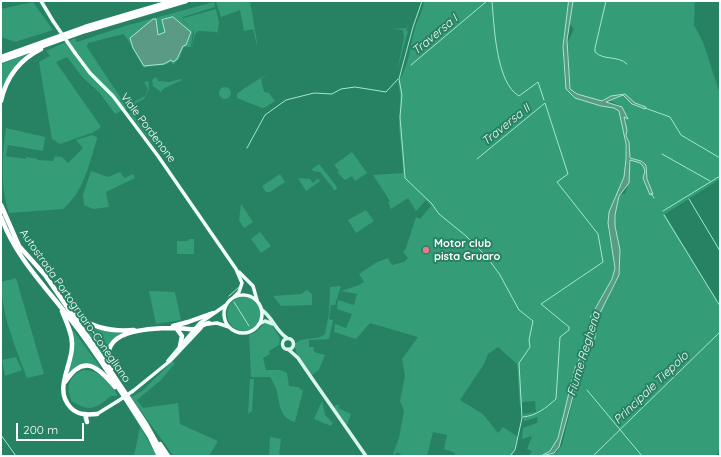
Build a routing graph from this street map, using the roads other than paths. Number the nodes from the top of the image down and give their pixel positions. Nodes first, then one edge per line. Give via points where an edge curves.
1 (41, 1) edge
2 (173, 1) edge
3 (186, 1) edge
4 (85, 31) junction
5 (1, 57) edge
6 (1, 61) edge
7 (1, 101) edge
8 (1, 205) edge
9 (1, 217) edge
10 (236, 269) junction
11 (234, 297) junction
12 (257, 300) junction
13 (227, 304) junction
14 (66, 306) junction
15 (60, 308) junction
16 (262, 310) junction
17 (213, 312) junction
18 (209, 323) junction
19 (259, 324) junction
20 (275, 326) junction
21 (229, 327) junction
22 (176, 328) junction
23 (194, 329) junction
24 (280, 333) junction
25 (287, 338) junction
26 (282, 342) junction
27 (180, 346) junction
28 (293, 346) junction
29 (288, 349) junction
30 (298, 358) junction
31 (164, 367) junction
32 (64, 383) junction
33 (128, 401) junction
34 (85, 414) junction
35 (97, 414) joint
36 (87, 422) dead end
37 (146, 424) junction
38 (160, 456) edge
39 (164, 456) edge
40 (168, 456) edge
41 (366, 456) edge

1 - 10 main road, Viale Pordenone, bridge via 90,73 123,109 163,162
2 - 5 highway via 85,27
3 - 4 highway
4 - 6 highway
4 - 7 highway via 36,51 22,61 11,75
8 - 14 highway, Autostrada Portogruaro-Conegliano via 19,246
9 - 15 highway, Autostrada Portogruaro-Conegliano via 20,256
10 - 11 main road, Viale Pordenone via 242,283
10 - 12 main road, Viale Pordenone via 253,286
11 - 12 main road via 248,295
11 - 13 main road
12 - 16 main road
13 - 17 main road
13 - 21 main road via 224,317
14 - 17 highway via 90,324 119,330 179,325
14 - 33 highway, Autostrada Portogruaro-Conegliano
15 - 32 highway via 72,341 72,354
15 - 33 highway, Autostrada Portogruaro-Conegliano
16 - 19 main road
16 - 20 main road
17 - 23 main road
18 - 21 main road
18 - 23 highway
18 - 31 main road via 195,332
19 - 20 main road via 268,321
19 - 21 main road via 247,332 238,332
20 - 24 main road
22 - 23 highway
22 - 27 highway via 182,336
22 - 33 highway via 127,334 112,342 108,352 110,363
23 - 27 main road
24 - 25 main road
24 - 26 main road
25 - 26 main road
25 - 28 main road via 292,341
26 - 29 main road via 284,348
27 - 31 main road
28 - 29 main road
28 - 30 main road
29 - 30 main road
30 - 41 main road
31 - 35 main road, bridge
32 - 33 highway via 76,369 93,367 104,373
32 - 34 highway via 64,395 69,406
33 - 37 highway, Autostrada Portogruaro-Conegliano
33 - 38 highway, Autostrada Portogruaro-Conegliano
34 - 35 highway
34 - 36 highway
37 - 39 highway, Autostrada Portogruaro-Conegliano
37 - 40 highway

